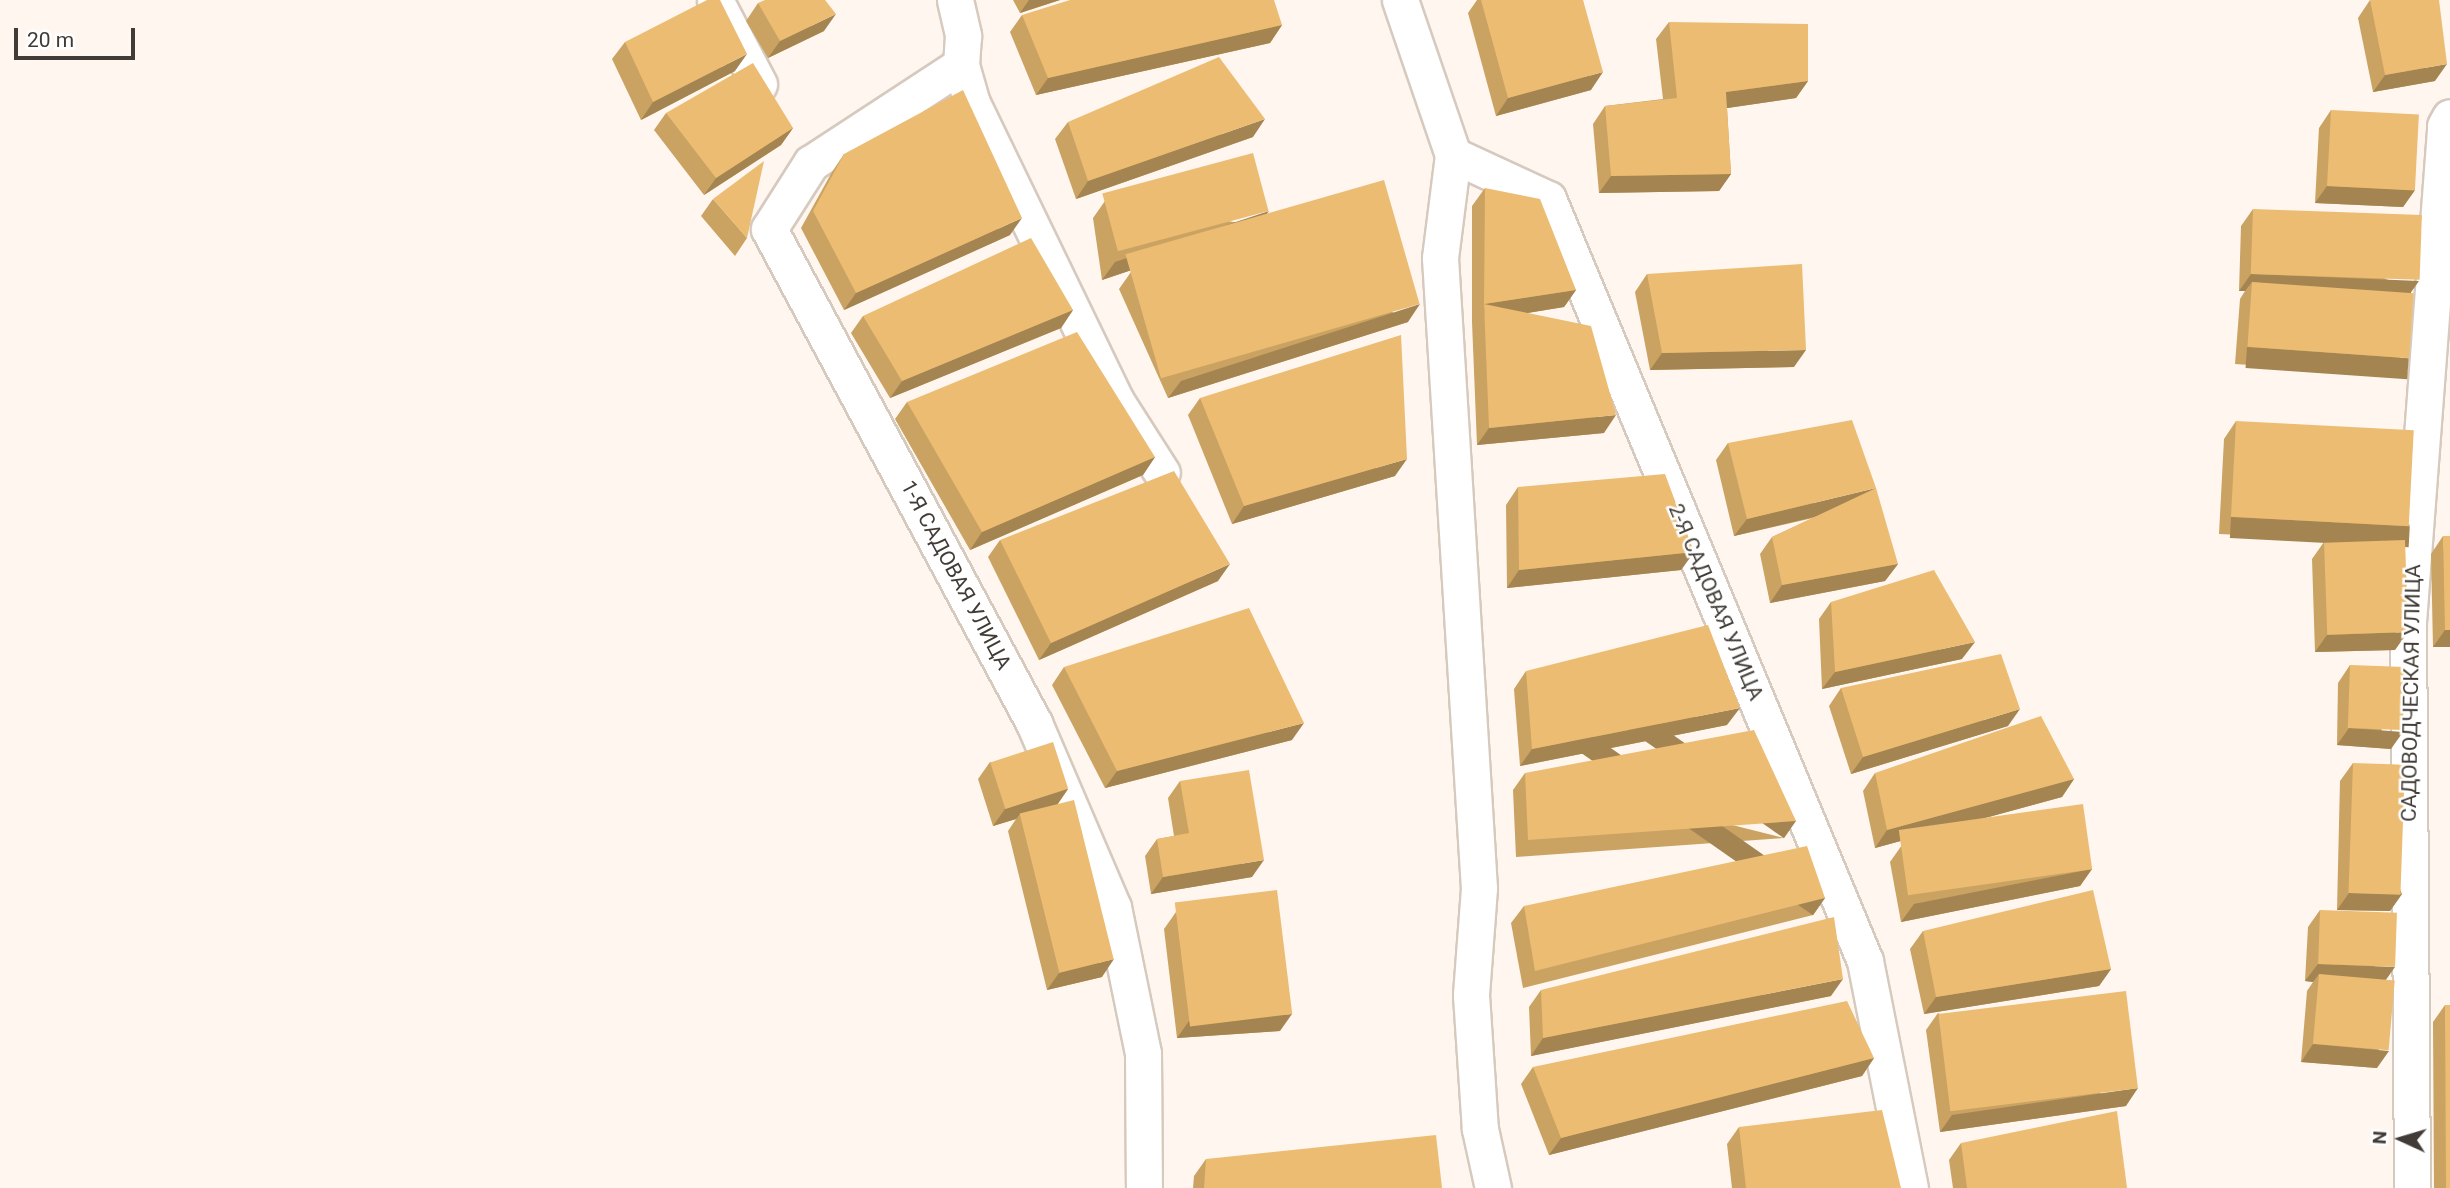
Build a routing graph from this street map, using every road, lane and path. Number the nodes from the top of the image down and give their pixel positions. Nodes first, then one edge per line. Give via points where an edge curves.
1 (715, 0) edge
2 (955, 0) edge
3 (1401, 0) edge
4 (961, 65) junction
5 (759, 84) edge
6 (2450, 117) edge
7 (1453, 155) junction
8 (1162, 474) edge
9 (1144, 1188) edge
10 (1493, 1188) edge
11 (1910, 1188) edge
12 (2412, 1188) edge

1 - 5 street
2 - 4 street via 963,36
3 - 7 street
4 - 8 street via 972,103 1116,401
4 - 9 street, 1-Я САДОВАЯ УЛИЦА via 811,163 769,229 1034,723 1113,907 1143,1053
6 - 12 street, САДОВОДЧЕСКАЯ УЛИЦА via 2445,126 2407,622
7 - 10 street via 1440,258 1479,888 1471,995 1480,1129
7 - 11 street, 2-Я САДОВАЯ УЛИЦА via 1548,199 1865,961

